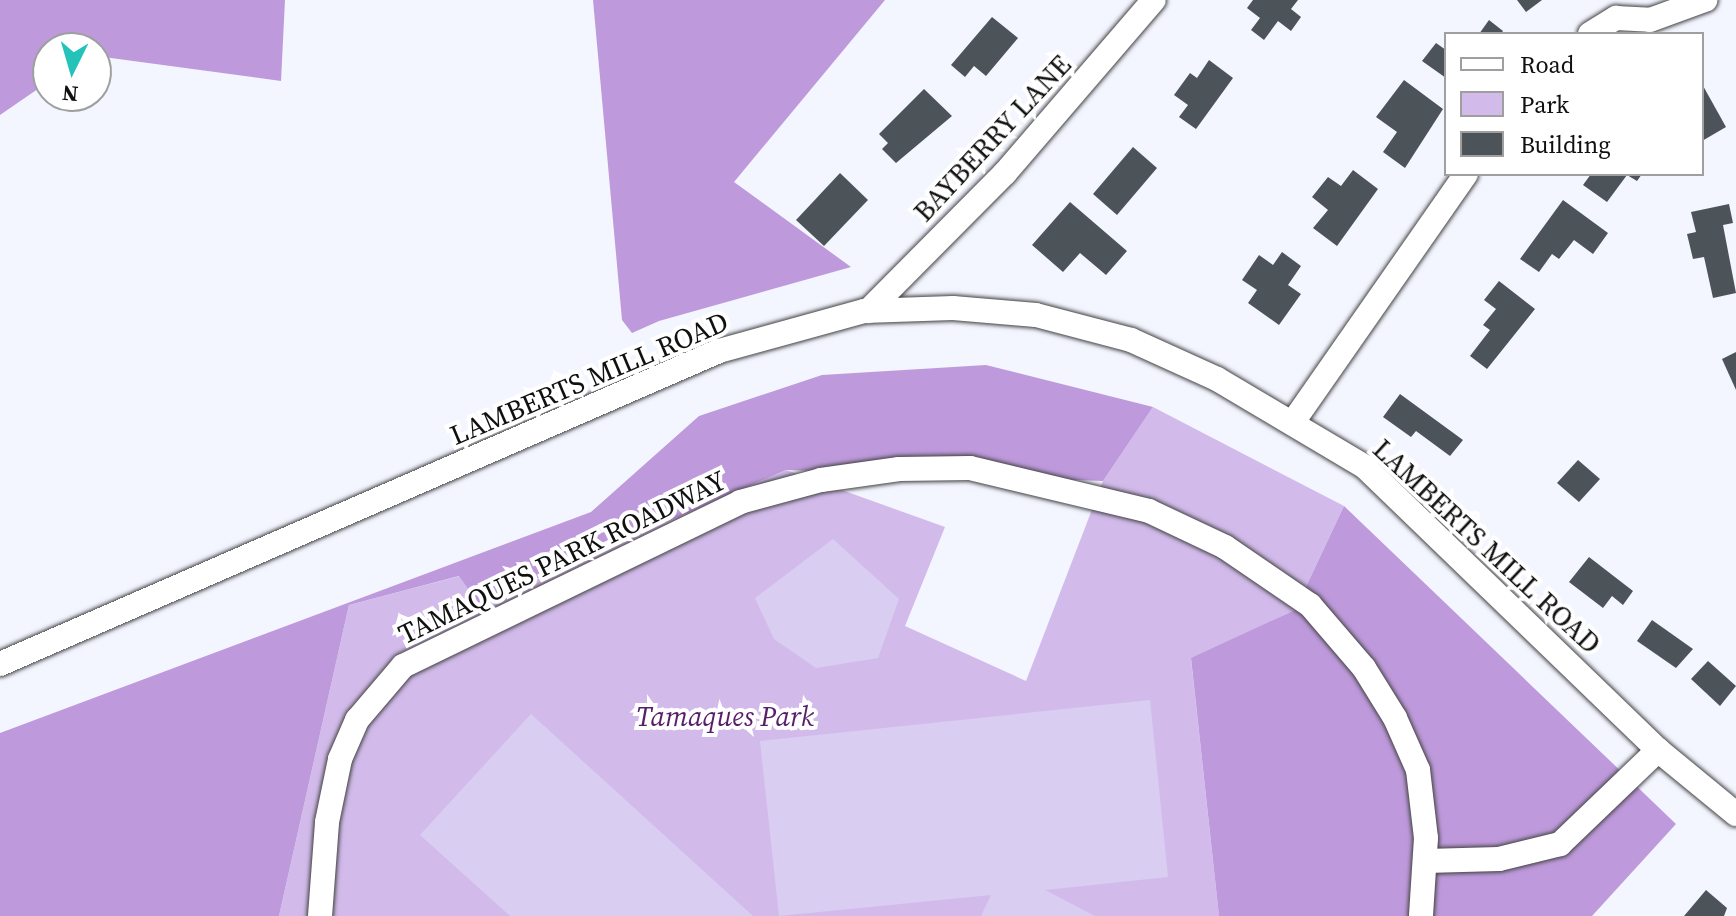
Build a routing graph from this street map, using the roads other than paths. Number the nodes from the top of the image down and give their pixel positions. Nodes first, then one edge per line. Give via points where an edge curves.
1 (1154, 0) edge
2 (1705, 0) edge
3 (1593, 32) edge
4 (1465, 176) edge
5 (868, 311) junction
6 (1293, 422) junction
7 (0, 664) edge
8 (1658, 750) junction
9 (1736, 814) edge
10 (1426, 861) junction
11 (320, 916) edge
12 (1421, 916) edge

1 - 5 street, BAYBERRY LANE via 1005,173
2 - 3 street via 1650,20 1616,18
4 - 6 street
5 - 6 street, LAMBERTS MILL ROAD via 953,308 1036,315 1131,340 1217,379
5 - 7 street, LAMBERTS MILL ROAD via 719,351
6 - 8 street, LAMBERTS MILL ROAD via 1365,467
8 - 9 street, LAMBERTS MILL ROAD
8 - 10 street via 1560,844 1499,859
10 - 11 street, TAMAQUES PARK ROADWAY via 1418,770 1395,718 1364,668 1310,605 1225,547 1149,511 970,468 899,469 821,480 740,502 403,666 357,720 340,759 327,822
10 - 12 street, TAMAQUES PARK ROADWAY

